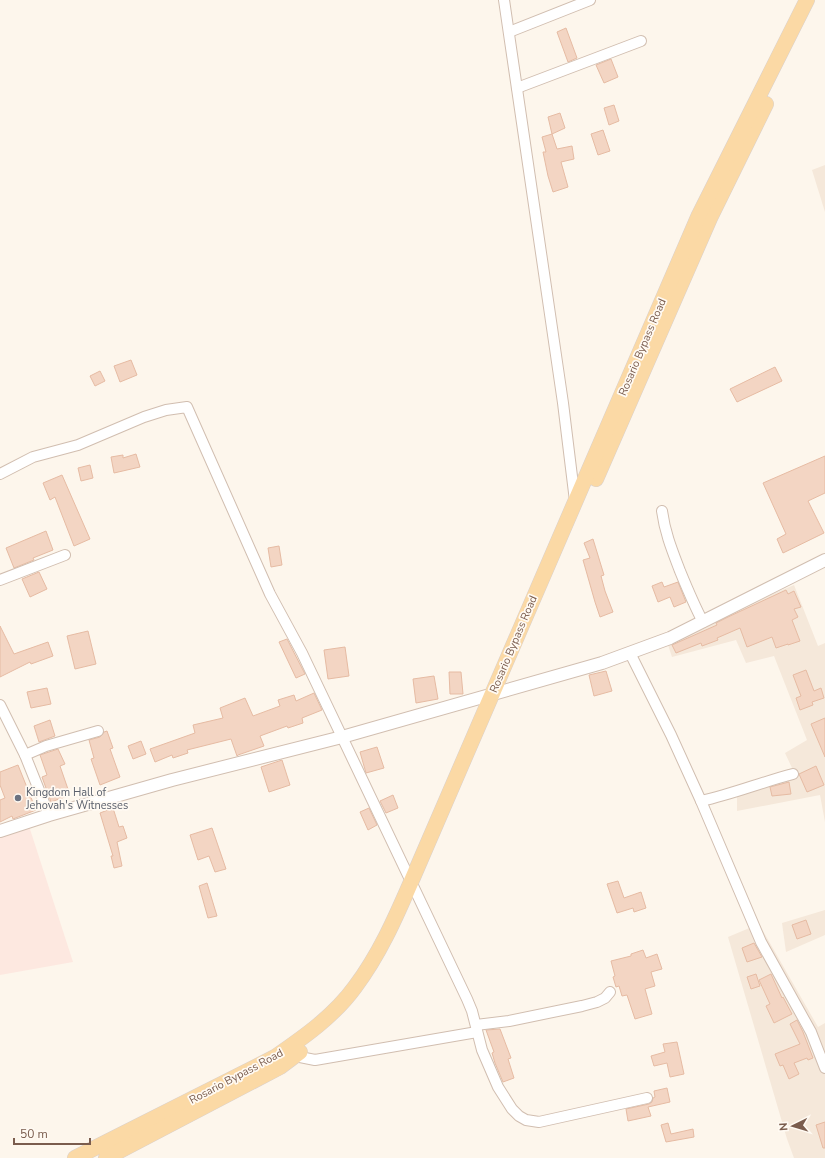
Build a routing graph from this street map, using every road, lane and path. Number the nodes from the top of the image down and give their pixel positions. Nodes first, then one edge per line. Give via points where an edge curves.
1 (504, 0) edge
2 (590, 0) edge
3 (807, 0) edge
4 (818, 0) edge
5 (509, 32) junction
6 (641, 41) dead end
7 (517, 88) junction
8 (0, 474) edge
9 (575, 501) junction
10 (662, 511) dead end
11 (65, 555) dead end
12 (825, 560) edge
13 (0, 580) edge
14 (703, 622) junction
15 (630, 653) junction
16 (497, 693) junction
17 (0, 705) edge
18 (98, 731) dead end
19 (342, 737) junction
20 (25, 755) junction
21 (793, 774) dead end
22 (701, 801) junction
23 (49, 815) junction
24 (0, 831) edge
25 (414, 888) junction
26 (610, 992) dead end
27 (477, 1028) junction
28 (295, 1056) junction
29 (825, 1068) edge
30 (647, 1098) dead end
31 (75, 1158) edge
32 (106, 1158) edge

1 - 5 street
2 - 5 street
3 - 9 main road, Rosario Bypass Road via 699,215
4 - 16 main road, Rosario Bypass Road via 710,218
5 - 7 street
6 - 7 street
7 - 9 street
8 - 19 street via 33,457 78,445 144,417 187,407 267,588 302,653
9 - 16 main road, Rosario Bypass Road
10 - 14 street via 670,545
11 - 13 street
12 - 14 street
14 - 15 street
15 - 16 street
15 - 22 street
16 - 19 street
16 - 25 main road, Rosario Bypass Road
17 - 20 street
18 - 20 street
19 - 23 street via 172,780
19 - 25 street
20 - 23 street
21 - 22 street
22 - 29 street via 761,942 811,1032
23 - 24 street
25 - 27 street via 467,999
25 - 28 main road, Rosario Bypass Road via 382,965 339,1020
25 - 31 main road, Rosario Bypass Road via 355,988 304,1038 275,1057
26 - 27 street via 605,998 590,1004
27 - 28 street via 315,1060
27 - 30 street via 489,1068 498,1087 512,1109 526,1120 539,1122
28 - 32 main road, Rosario Bypass Road via 280,1067

